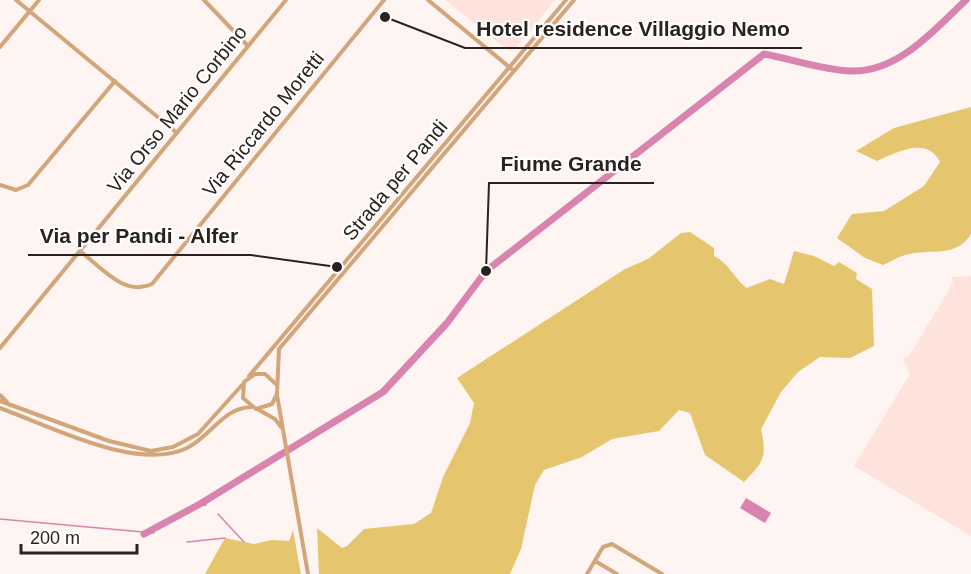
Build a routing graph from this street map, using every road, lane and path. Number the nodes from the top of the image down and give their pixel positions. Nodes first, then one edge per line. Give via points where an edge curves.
1 (16, 0) edge
2 (39, 0) edge
3 (204, 0) edge
4 (286, 0) edge
5 (384, 0) edge
6 (428, 0) edge
7 (566, 0) edge
8 (574, 0) edge
9 (29, 12) junction
10 (248, 46) junction
11 (0, 47) edge
12 (509, 66) junction
13 (514, 71) junction
14 (115, 81) junction
15 (177, 133) junction
16 (0, 185) edge
17 (80, 251) junction
18 (0, 348) edge
19 (245, 380) junction
20 (276, 384) junction
21 (277, 394) junction
22 (0, 396) edge
23 (0, 401) edge
24 (10, 404) junction
25 (0, 408) edge
26 (254, 408) junction
27 (283, 430) junction
28 (594, 561) junction
29 (660, 573) edge
30 (308, 574) edge
31 (587, 574) edge
32 (617, 574) edge

1 - 9 street
2 - 9 street
3 - 10 street
4 - 10 street, Via Orso Mario Corbino
5 - 17 street, Via Riccardo Moretti via 152,285 140,290 126,288
6 - 12 street
7 - 12 street, Strada per Pandi
8 - 13 street, Strada per Pandi
9 - 11 street
9 - 14 street
10 - 15 street, Via Orso Mario Corbino
12 - 13 street
12 - 19 street, Strada per Pandi
13 - 20 street, Strada per Pandi via 279,349
14 - 15 street
14 - 16 street via 28,185 16,190
15 - 17 street, Via Orso Mario Corbino
17 - 18 street, Via Orso Mario Corbino
19 - 20 street via 265,374
19 - 24 street, Strada per Pandi via 198,434 173,447 150,451 117,444
19 - 26 street via 243,398
20 - 21 street, Strada per Pandi
21 - 26 street via 267,407
21 - 27 street, Strada per Pandi
22 - 24 street
23 - 24 street
25 - 26 street via 122,452 153,456 189,447 229,413
26 - 27 street via 275,419
27 - 30 street, Strada per Pandi
28 - 29 street via 603,547 612,544
28 - 31 street
28 - 32 street

